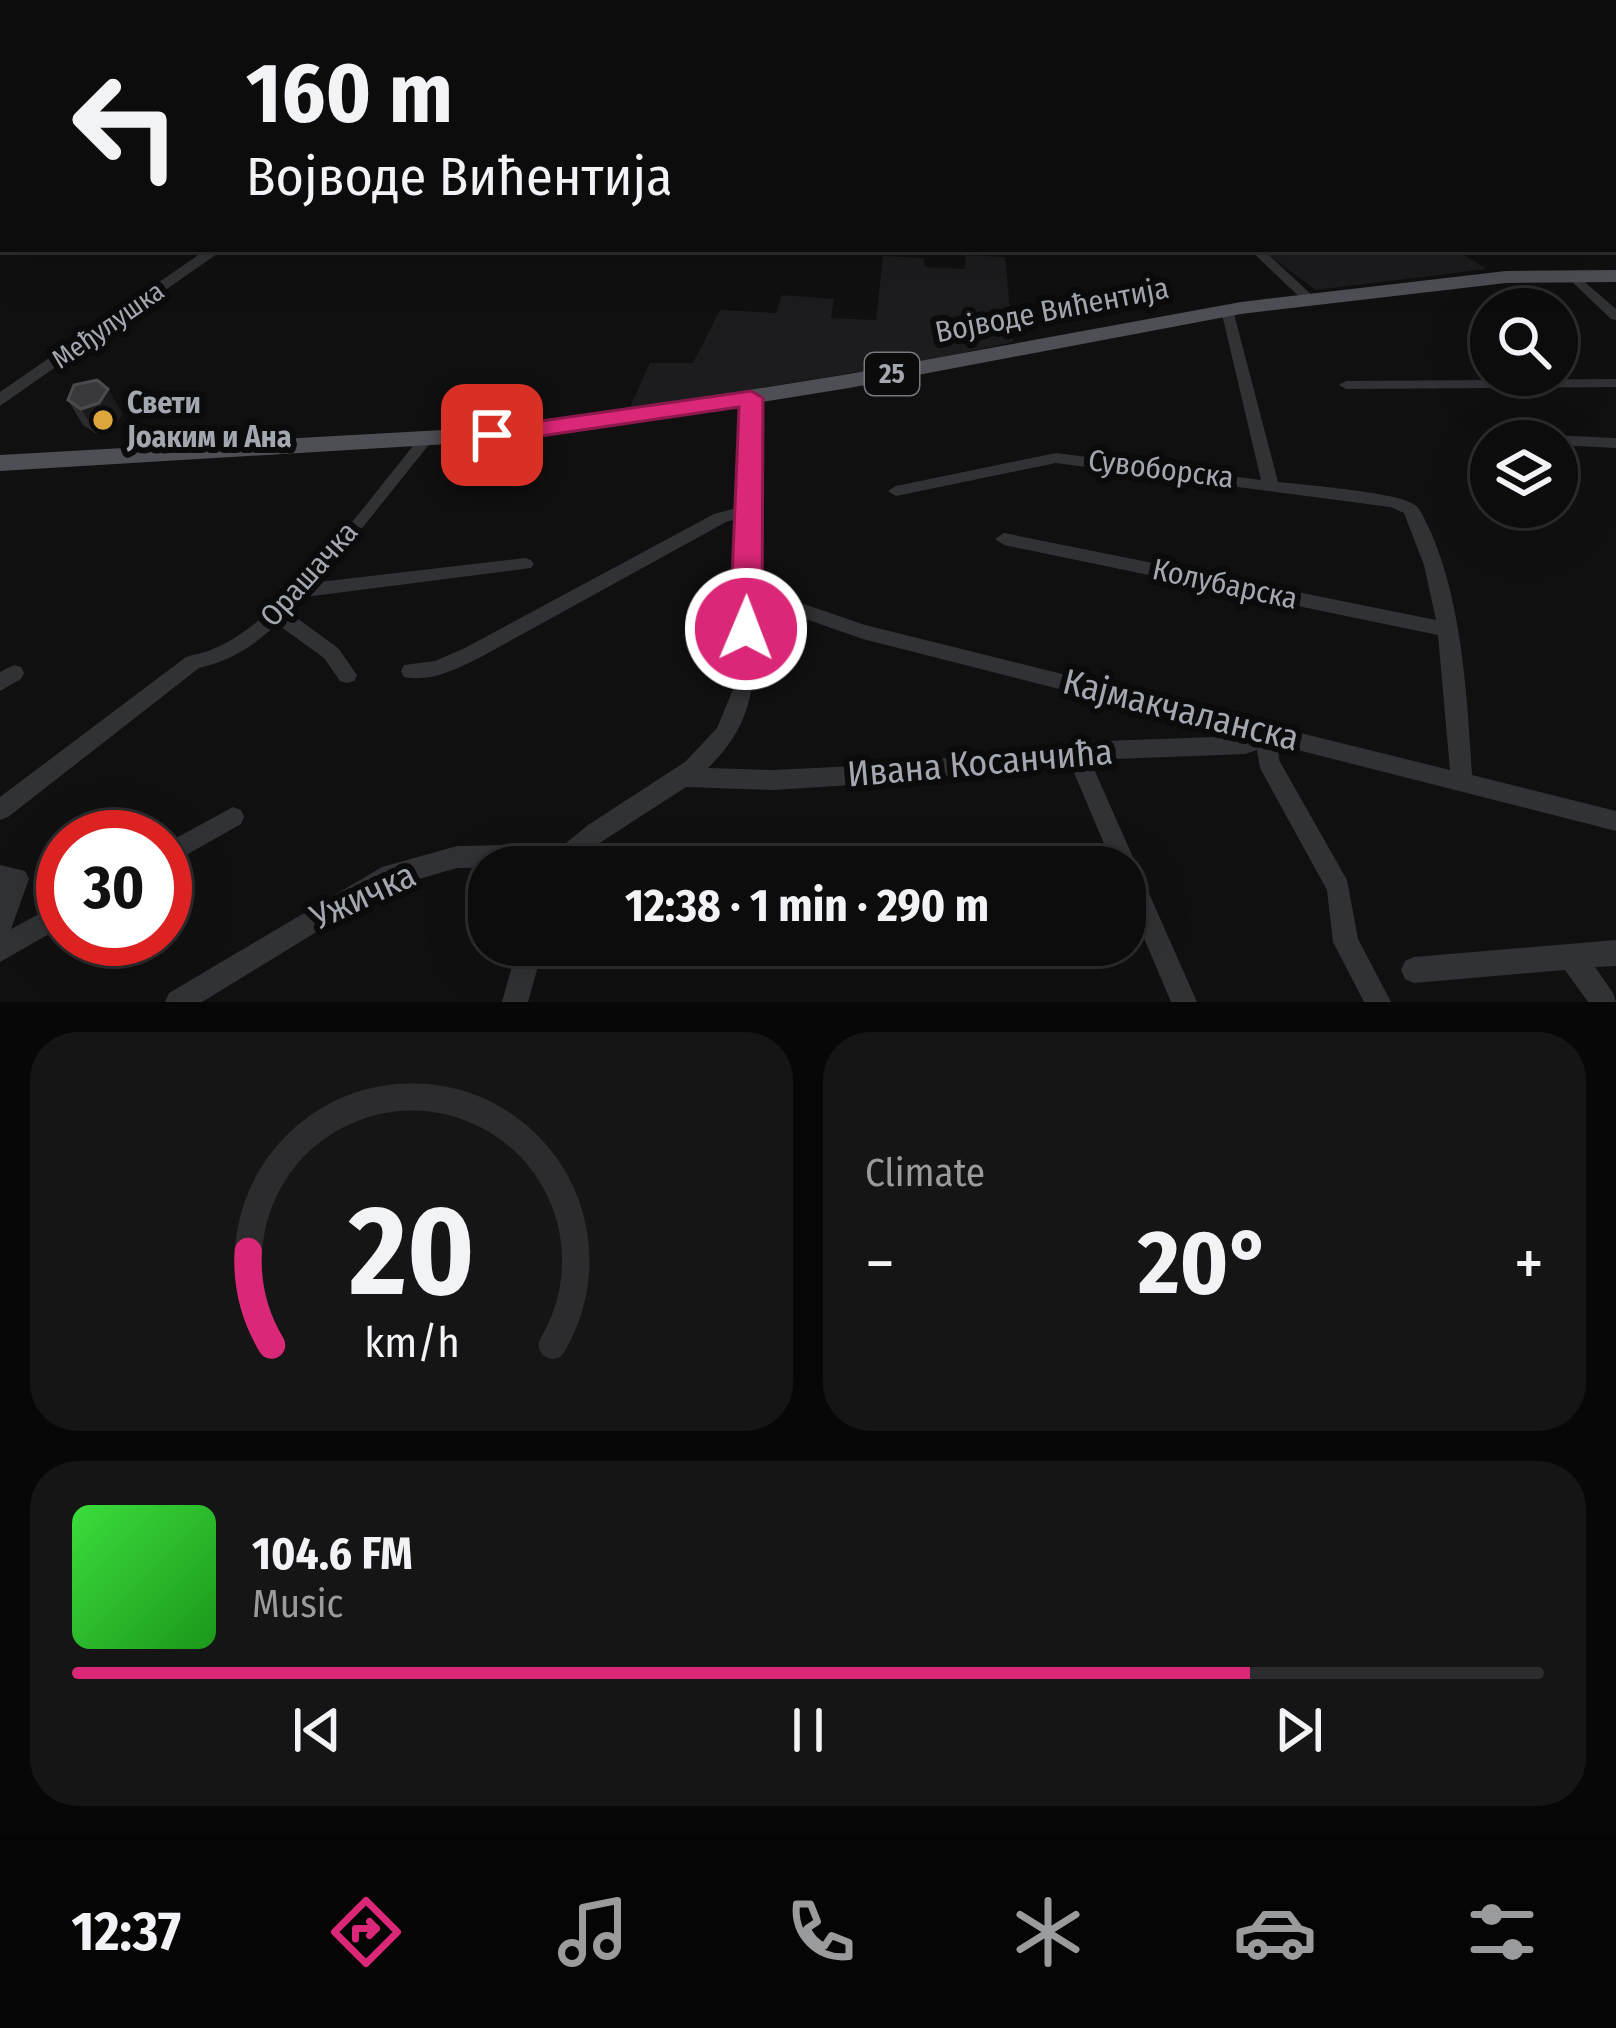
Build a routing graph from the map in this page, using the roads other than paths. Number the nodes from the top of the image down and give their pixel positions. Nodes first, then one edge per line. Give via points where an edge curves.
1 (213, 252) edge
2 (1259, 252) edge
3 (1572, 275) junction
4 (1616, 276) edge
5 (1309, 299) junction
6 (1227, 310) junction
7 (1616, 316) edge
8 (1616, 383) edge
9 (1346, 385) dead end
10 (751, 398) junction
11 (0, 400) edge
12 (426, 439) junction
13 (1578, 441) edge
14 (1616, 443) edge
15 (0, 463) edge
16 (1270, 483) junction
17 (896, 491) dead end
18 (748, 510) junction
19 (1004, 539) dead end
20 (525, 564) dead end
21 (300, 591) junction
22 (747, 603) junction
23 (280, 616) junction
24 (1445, 629) junction
25 (411, 670) dead end
26 (347, 675) dead end
27 (1273, 733) junction
28 (1076, 751) junction
29 (684, 777) junction
30 (1461, 779) junction
31 (0, 810) edge
32 (233, 817) dead end
33 (1616, 820) edge
34 (192, 841) edge
35 (579, 846) edge
36 (468, 857) edge
37 (0, 876) edge
38 (0, 925) edge
39 (36, 929) edge
40 (0, 949) edge
41 (1616, 953) edge
42 (1572, 958) junction
43 (525, 966) edge
44 (1414, 970) dead end
45 (178, 1002) edge
46 (515, 1002) edge
47 (1184, 1002) edge
48 (1378, 1002) edge
49 (1604, 1002) edge

1 - 11 street, Међулушка
2 - 5 street
3 - 4 main road, Војводе Вићентија / 25
3 - 5 main road, Војводе Вићентија / 25
3 - 7 street
5 - 6 main road, Војводе Вићентија / 25
6 - 10 main road, Војводе Вићентија / 25
6 - 16 street
8 - 9 street
10 - 12 main road, Војводе Вићентија / 25 via 530,432
10 - 18 street
12 - 15 main road, Војводе Вићентија / 25
12 - 21 street, Орашачка
13 - 14 street
16 - 17 street, Сувоборска via 1056,458
16 - 24 street, Сувоборска via 1412,509
18 - 22 street
18 - 25 street via 472,653 437,669
19 - 24 street, Колубарска
20 - 21 street
21 - 23 street, Орашачка
22 - 27 street, Кајмакчаланска via 792,607 863,632
22 - 29 street via 737,715 711,756
23 - 26 street
23 - 31 street, Орашачка via 212,662 193,662
24 - 30 street
27 - 28 street, Ивана Косанчића via 1245,745
27 - 30 street, Кајмакчаланска
27 - 48 street via 1268,761 1339,888 1346,943
28 - 29 street, Ивана Косанчића via 898,773
28 - 47 street
29 - 35 street
30 - 33 street, Кајмакчаланска
32 - 34 street
36 - 45 street, Ужичка via 382,878
37 - 38 street via 16,880
39 - 40 street
41 - 42 street
42 - 44 street
42 - 49 street
43 - 46 street

